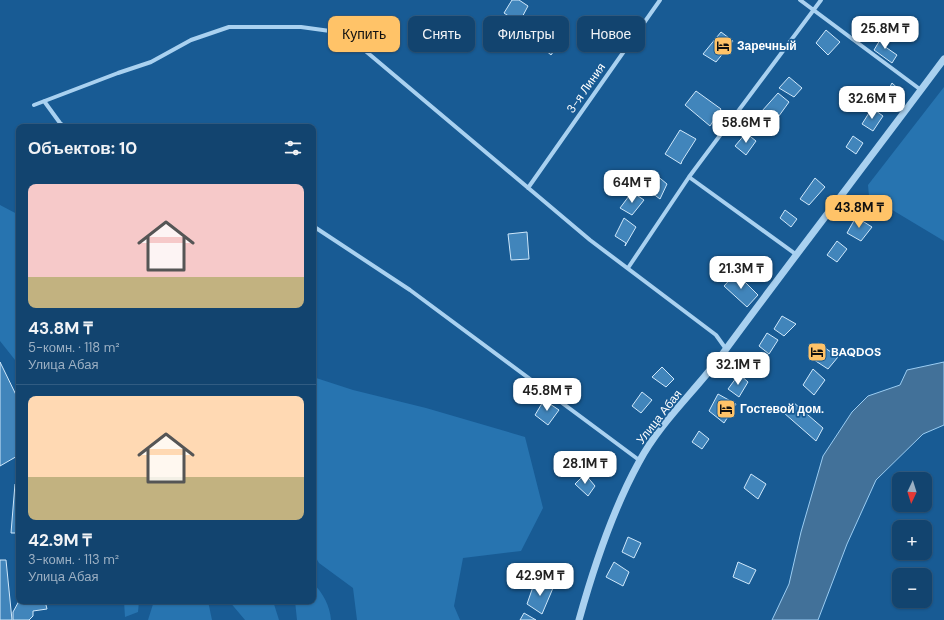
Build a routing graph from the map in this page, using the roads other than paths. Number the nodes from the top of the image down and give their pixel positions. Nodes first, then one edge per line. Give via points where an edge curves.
1 (660, 0) edge
2 (800, 0) edge
3 (821, 0) edge
4 (813, 10) junction
5 (944, 59) edge
6 (921, 90) junction
7 (44, 101) junction
8 (34, 105) dead end
9 (61, 124) edge
10 (688, 177) junction
11 (528, 188) junction
12 (316, 228) edge
13 (797, 255) junction
14 (628, 268) junction
15 (726, 349) junction
16 (639, 460) junction
17 (579, 620) edge

1 - 11 street, 3-я Линия
2 - 4 street
3 - 4 street
4 - 6 street
4 - 10 street
5 - 6 street, Улица Абая
6 - 13 street, Улица Абая
7 - 8 street
7 - 9 street
7 - 11 street via 151,62 191,40 230,27 300,27 330,30 356,43
10 - 13 street
10 - 14 street
11 - 14 street
12 - 16 street via 410,290
13 - 15 street, Улица Абая
14 - 15 street via 716,335
15 - 16 street, Улица Абая via 658,432
16 - 17 street, Улица Абая via 620,499 597,558

